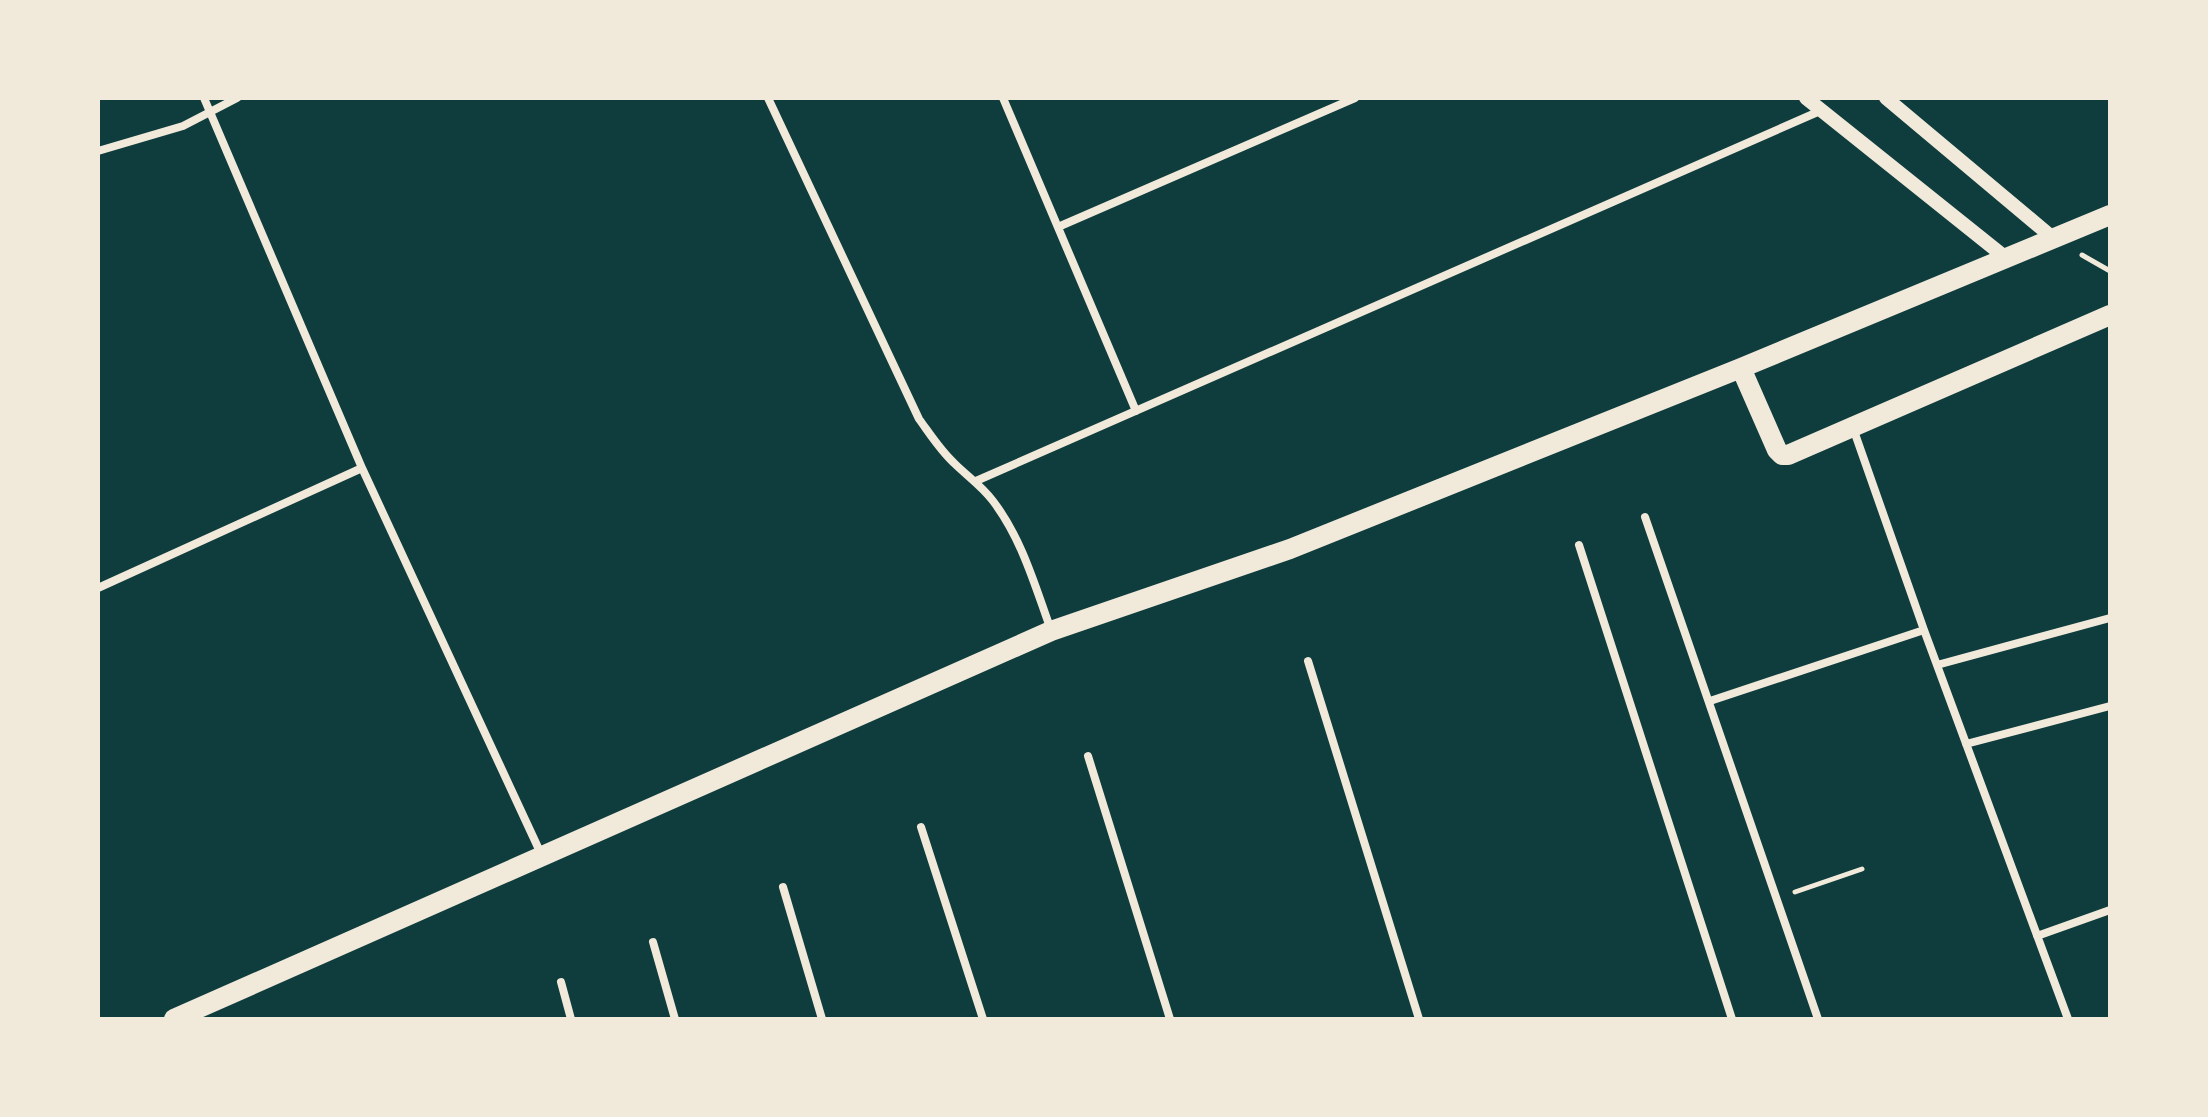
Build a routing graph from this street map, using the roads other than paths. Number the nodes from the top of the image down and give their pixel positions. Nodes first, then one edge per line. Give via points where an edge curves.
1 (204, 98) edge
2 (237, 98) edge
3 (768, 98) edge
4 (1003, 98) edge
5 (1355, 98) edge
6 (1806, 98) edge
7 (1886, 98) edge
8 (1820, 111) junction
9 (210, 112) junction
10 (98, 151) edge
11 (2110, 215) edge
12 (1058, 227) junction
13 (2053, 238) junction
14 (2006, 258) junction
15 (2110, 315) edge
16 (1741, 368) junction
17 (1136, 411) junction
18 (1853, 427) junction
19 (362, 468) junction
20 (976, 481) junction
21 (1645, 517) dead end
22 (1579, 545) dead end
23 (98, 588) edge
24 (2110, 618) edge
25 (1924, 630) junction
26 (1051, 631) junction
27 (1308, 661) dead end
28 (1937, 665) junction
29 (1710, 701) junction
30 (2110, 706) edge
31 (1966, 744) junction
32 (1088, 756) dead end
33 (921, 827) dead end
34 (542, 856) junction
35 (783, 887) dead end
36 (2110, 910) edge
37 (2037, 936) junction
38 (653, 942) dead end
39 (561, 982) dead end
40 (174, 1019) edge
41 (571, 1019) edge
42 (675, 1019) edge
43 (822, 1019) edge
44 (983, 1019) edge
45 (1170, 1019) edge
46 (1419, 1019) edge
47 (1732, 1019) edge
48 (1818, 1019) edge
49 (2068, 1019) edge

1 - 9 street
2 - 9 street
3 - 20 street via 919,419
4 - 12 street
5 - 12 street
6 - 8 street
7 - 13 street
8 - 14 street
8 - 17 street
9 - 10 street via 156,136
9 - 19 street
11 - 13 main road
12 - 17 street
13 - 14 main road
14 - 16 main road
15 - 18 main road
16 - 18 main road via 1782,455
16 - 26 main road via 1290,549
17 - 20 street
18 - 25 street
19 - 23 street
19 - 34 street
20 - 26 street via 1020,544
21 - 29 street
22 - 47 street
24 - 28 street
25 - 28 street
25 - 29 street
26 - 34 main road
27 - 46 street
28 - 31 street
29 - 48 street
30 - 31 street
31 - 37 street
32 - 45 street
33 - 44 street
34 - 40 main road
35 - 43 street
36 - 37 street
37 - 49 street
38 - 42 street
39 - 41 street

